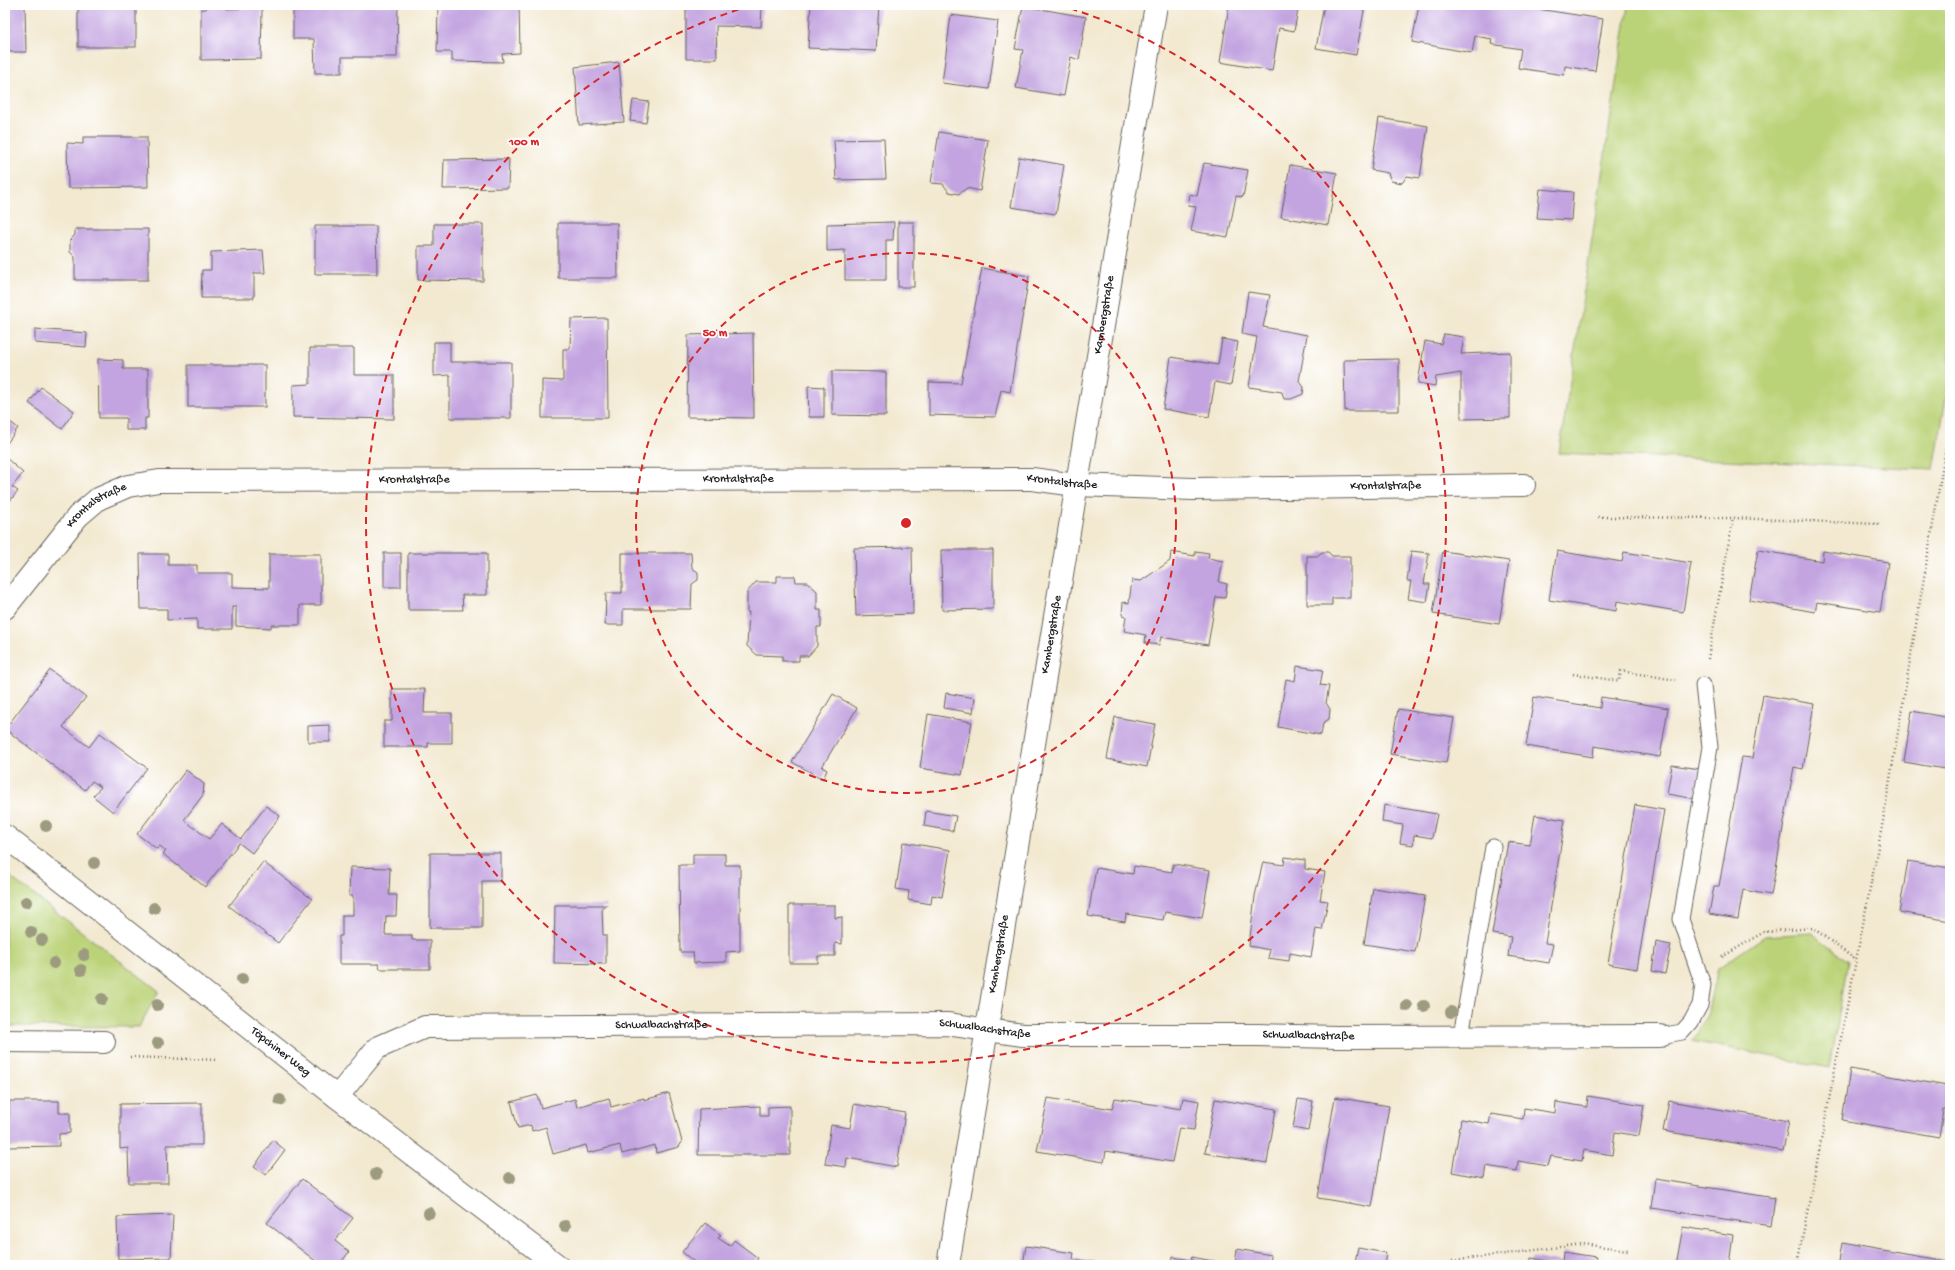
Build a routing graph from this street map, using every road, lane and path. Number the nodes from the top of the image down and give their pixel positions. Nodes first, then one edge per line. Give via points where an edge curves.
1 (1156, 5) edge
2 (1950, 423) edge
3 (1946, 448) junction
4 (1950, 448) edge
5 (1076, 485) junction
6 (1524, 485) dead end
7 (1598, 518) dead end
8 (1733, 518) junction
9 (1879, 524) dead end
10 (5, 608) edge
11 (1573, 674) dead end
12 (1703, 685) junction
13 (5, 836) edge
14 (1493, 847) dead end
15 (1856, 960) junction
16 (1698, 971) junction
17 (987, 1030) junction
18 (1461, 1036) junction
19 (1660, 1036) joint
20 (5, 1040) edge
21 (104, 1042) joint
22 (218, 1060) dead end
23 (337, 1097) junction
24 (1628, 1250) dead end
25 (1452, 1261) dead end
26 (557, 1265) edge
27 (948, 1265) edge
28 (1797, 1265) edge

1 - 5 street, Kambergstraße
2 - 3 path
3 - 4 path
3 - 15 path via 1883,820
5 - 6 street, Krontalstraße via 1193,489
5 - 10 street, Krontalstraße via 1032,479 159,481 128,486 98,499 78,516
5 - 17 street, Kambergstraße
7 - 8 path
8 - 9 path
8 - 12 path
11 - 12 path via 1619,681 1622,671
12 - 16 lane via 1710,747 1681,919
13 - 23 street, Töpchiner Weg
14 - 18 lane
15 - 16 path via 1813,928 1764,932
15 - 28 path
16 - 19 lane via 1704,985 1700,1005 1691,1022 1682,1032
17 - 18 street, Schwalbachstraße via 1023,1035
17 - 23 street, Schwalbachstraße via 947,1024 425,1027 378,1048
17 - 27 street, Kambergstraße
18 - 19 street, Schwalbachstraße
20 - 21 street
21 - 22 path via 118,1056
23 - 26 street, Töpchiner Weg
24 - 25 path via 1582,1244

